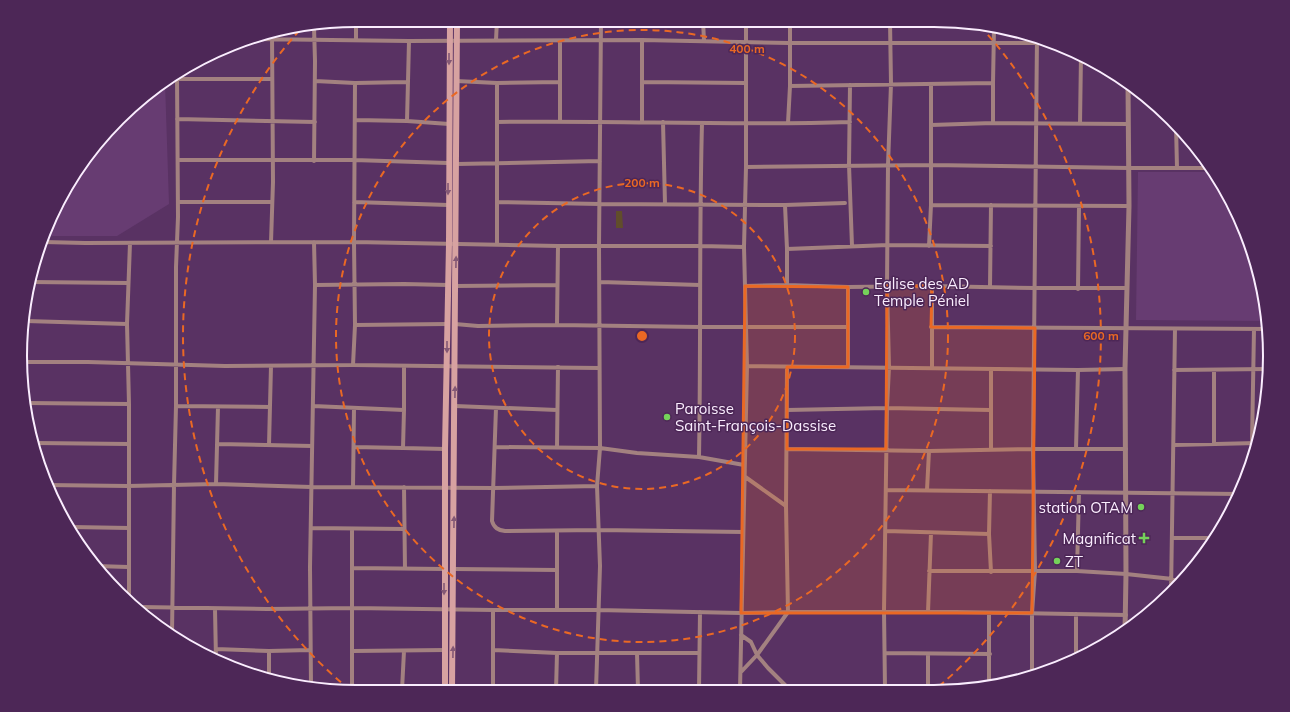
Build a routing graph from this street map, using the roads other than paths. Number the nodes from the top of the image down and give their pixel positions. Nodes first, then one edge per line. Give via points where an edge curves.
1 (356, 27) edge
2 (450, 27) edge
3 (457, 27) edge
4 (497, 27) edge
5 (601, 27) edge
6 (703, 27) edge
7 (746, 27) edge
8 (790, 27) edge
9 (890, 27) edge
10 (314, 30) edge
11 (994, 32) edge
12 (268, 39) edge
13 (272, 39) junction
14 (314, 40) junction
15 (356, 40) junction
16 (450, 40) junction
17 (457, 40) junction
18 (496, 40) junction
19 (642, 40) junction
20 (408, 41) junction
21 (560, 41) junction
22 (602, 41) junction
23 (704, 41) junction
24 (747, 41) junction
25 (890, 42) junction
26 (789, 43) junction
27 (994, 43) junction
28 (1037, 43) joint
29 (1081, 62) edge
30 (180, 78) edge
31 (272, 79) junction
32 (177, 80) edge
33 (315, 81) junction
34 (456, 81) junction
35 (407, 82) junction
36 (560, 82) junction
37 (642, 82) junction
38 (355, 83) junction
39 (497, 83) junction
40 (746, 83) junction
41 (992, 83) junction
42 (891, 84) junction
43 (931, 84) junction
44 (850, 85) junction
45 (790, 86) junction
46 (1128, 90) edge
47 (177, 119) junction
48 (272, 120) junction
49 (356, 120) junction
50 (407, 121) junction
51 (560, 121) junction
52 (315, 122) junction
53 (498, 122) junction
54 (601, 122) junction
55 (642, 122) junction
56 (663, 122) junction
57 (850, 122) junction
58 (702, 123) junction
59 (788, 123) junction
60 (993, 123) junction
61 (449, 124) junction
62 (746, 124) junction
63 (1036, 124) junction
64 (1080, 124) junction
65 (1128, 124) junction
66 (931, 125) junction
67 (1177, 134) edge
68 (178, 160) junction
69 (354, 160) junction
70 (600, 160) junction
71 (273, 161) junction
72 (314, 161) junction
73 (448, 163) junction
74 (497, 163) junction
75 (457, 164) junction
76 (888, 165) junction
77 (931, 165) junction
78 (850, 166) junction
79 (1036, 166) junction
80 (746, 167) junction
81 (1129, 168) junction
82 (1177, 168) junction
83 (1204, 168) edge
84 (178, 202) junction
85 (272, 202) junction
86 (354, 202) junction
87 (497, 202) junction
88 (845, 203) dead end
89 (448, 204) junction
90 (600, 204) junction
91 (665, 204) junction
92 (700, 204) junction
93 (746, 205) junction
94 (785, 205) junction
95 (931, 205) junction
96 (1035, 205) junction
97 (991, 206) junction
98 (1079, 206) junction
99 (1129, 206) junction
100 (47, 242) edge
101 (271, 242) junction
102 (314, 242) junction
103 (354, 242) junction
104 (130, 243) junction
105 (177, 243) junction
106 (449, 244) junction
107 (456, 244) junction
108 (497, 244) junction
109 (888, 245) junction
110 (558, 246) junction
111 (599, 246) junction
112 (701, 246) junction
113 (852, 246) junction
114 (929, 246) junction
115 (991, 246) junction
116 (744, 247) junction
117 (787, 249) junction
118 (35, 282) edge
119 (600, 282) junction
120 (128, 283) junction
121 (314, 285) junction
122 (355, 285) junction
123 (700, 285) junction
124 (787, 285) junction
125 (448, 286) junction
126 (455, 286) junction
127 (557, 286) junction
128 (745, 286) junction
129 (887, 286) junction
130 (932, 286) junction
131 (848, 287) junction
132 (990, 287) junction
133 (1034, 288) junction
134 (1126, 288) junction
135 (1078, 289) junction
136 (29, 321) edge
137 (128, 324) junction
138 (447, 324) junction
139 (455, 324) junction
140 (355, 325) junction
141 (557, 325) junction
142 (600, 325) junction
143 (745, 326) junction
144 (700, 327) junction
145 (848, 327) junction
146 (931, 327) junction
147 (1035, 328) junction
148 (1126, 328) junction
149 (1175, 329) junction
150 (1254, 329) junction
151 (1262, 329) edge
152 (27, 362) edge
153 (128, 363) junction
154 (176, 364) junction
155 (353, 365) junction
156 (271, 366) junction
157 (313, 366) junction
158 (404, 366) junction
159 (446, 366) junction
160 (455, 366) junction
161 (747, 366) junction
162 (558, 367) junction
163 (787, 367) junction
164 (848, 367) junction
165 (889, 367) junction
166 (599, 368) junction
167 (932, 368) junction
168 (991, 369) junction
169 (1034, 369) junction
170 (1125, 369) junction
171 (1254, 369) junction
172 (1078, 370) junction
173 (1174, 370) junction
174 (1214, 370) junction
175 (1262, 370) edge
176 (31, 403) edge
177 (129, 404) junction
178 (176, 406) junction
179 (313, 406) junction
180 (454, 406) junction
181 (218, 407) junction
182 (270, 408) junction
183 (354, 408) junction
184 (496, 408) junction
185 (887, 408) junction
186 (404, 410) junction
187 (557, 410) junction
188 (787, 410) junction
189 (990, 410) junction
190 (1255, 429) edge
191 (39, 443) edge
192 (1251, 443) edge
193 (129, 444) junction
194 (218, 444) junction
195 (1214, 444) junction
196 (269, 445) junction
197 (1174, 445) junction
198 (312, 446) junction
199 (354, 447) junction
200 (496, 447) junction
201 (557, 447) junction
202 (403, 448) junction
203 (600, 448) junction
204 (445, 449) junction
205 (787, 449) junction
206 (1033, 449) junction
207 (1076, 449) junction
208 (1126, 449) junction
209 (886, 450) junction
210 (991, 450) junction
211 (930, 451) junction
212 (699, 457) junction
213 (744, 465) junction
214 (744, 476) junction
215 (174, 484) junction
216 (216, 484) junction
217 (54, 486) edge
218 (128, 486) junction
219 (597, 486) junction
220 (311, 487) junction
221 (353, 487) junction
222 (404, 487) junction
223 (445, 487) junction
224 (455, 487) junction
225 (494, 488) junction
226 (886, 490) junction
227 (927, 490) junction
228 (990, 491) junction
229 (1034, 492) junction
230 (1078, 492) junction
231 (1173, 492) junction
232 (1125, 493) junction
233 (1233, 494) edge
234 (786, 506) junction
235 (75, 527) edge
236 (128, 528) junction
237 (311, 528) junction
238 (352, 529) junction
239 (404, 529) junction
240 (599, 530) junction
241 (886, 531) junction
242 (556, 532) junction
243 (743, 532) junction
244 (931, 533) junction
245 (989, 534) junction
246 (1172, 538) junction
247 (1209, 538) edge
248 (103, 566) edge
249 (128, 567) junction
250 (353, 568) junction
251 (405, 569) junction
252 (444, 569) junction
253 (454, 569) junction
254 (557, 570) junction
255 (929, 571) junction
256 (1035, 571) junction
257 (1077, 571) junction
258 (990, 572) junction
259 (1126, 574) junction
260 (1171, 579) junction
261 (1175, 579) edge
262 (1171, 584) edge
263 (129, 594) edge
264 (144, 607) edge
265 (173, 608) junction
266 (352, 608) junction
267 (215, 609) junction
268 (311, 609) junction
269 (444, 609) junction
270 (454, 609) junction
271 (557, 609) junction
272 (493, 610) junction
273 (597, 610) junction
274 (700, 612) junction
275 (788, 612) junction
276 (884, 612) junction
277 (928, 612) junction
278 (989, 612) junction
279 (741, 613) junction
280 (1032, 613) junction
281 (1076, 614) junction
282 (1126, 615) junction
283 (1126, 624) edge
284 (172, 629) edge
285 (741, 635) junction
286 (216, 649) junction
287 (310, 650) junction
288 (444, 650) junction
289 (493, 650) junction
290 (269, 651) junction
291 (353, 651) junction
292 (404, 651) junction
293 (596, 652) junction
294 (557, 653) junction
295 (637, 653) junction
296 (699, 653) junction
297 (885, 653) junction
298 (1076, 653) edge
299 (216, 654) edge
300 (928, 654) junction
301 (990, 654) junction
302 (758, 655) junction
303 (1032, 670) edge
304 (741, 672) junction
305 (269, 673) edge
306 (990, 680) edge
307 (312, 682) edge
308 (352, 685) edge
309 (402, 685) edge
310 (445, 685) edge
311 (453, 685) edge
312 (493, 685) edge
313 (556, 685) edge
314 (596, 685) edge
315 (638, 685) edge
316 (699, 685) edge
317 (740, 685) edge
318 (785, 685) edge
319 (885, 685) edge
320 (928, 685) edge

1 - 15 street
2 - 16 main road
3 - 17 main road
4 - 18 street
5 - 22 street
6 - 23 street
7 - 24 street
8 - 26 street
9 - 25 street
10 - 14 street
11 - 27 street
12 - 13 street
13 - 14 street
13 - 31 street
14 - 15 street
14 - 33 street
15 - 20 street
16 - 17 street
16 - 20 street
16 -> 61 main road
17 - 18 street
17 - 34 main road
18 - 21 street
19 - 22 street
19 - 23 street
19 - 37 street
20 - 35 street
21 - 22 street
21 - 36 street
22 - 54 street
23 - 24 street
24 - 26 street
24 - 40 street
25 - 26 street
25 - 27 street
25 - 42 street
26 - 45 street
27 - 28 street
27 - 41 street
28 - 63 street
29 - 64 street
30 - 31 street
31 - 48 street
32 - 47 street
33 - 38 street
33 - 52 street
34 - 39 street
34 - 75 main road
35 - 38 street
35 - 50 street
36 - 39 street
36 - 51 street
37 - 40 street
37 - 55 street
38 - 49 street
39 - 53 street
40 - 62 street
41 - 43 street
41 - 60 street
42 - 43 street
42 - 44 street
42 - 76 street
43 - 66 street
44 - 45 street
44 - 57 street
45 - 59 street
46 - 65 street
47 - 48 street
47 - 68 street
48 - 52 street
48 - 71 street
49 - 50 street
49 - 69 street
50 - 61 street
51 - 53 street
51 - 54 street
52 - 72 street
53 - 74 street
54 - 55 street
54 - 70 street
55 - 56 street
56 - 58 street
56 - 91 street
57 - 59 street
57 - 78 street
58 - 62 street
58 - 92 street
59 - 62 street
60 - 63 street
60 - 66 street
61 - 73 main road
62 - 80 street
63 - 64 street
63 - 79 street
64 - 65 street
65 - 81 street
66 - 77 street
67 - 82 street
68 - 71 street
68 - 84 street
69 - 72 street
69 - 73 street
69 - 86 street
70 - 74 street
70 - 90 street
71 - 72 street
71 - 85 street
73 -> 89 main road
74 - 75 street
74 - 87 street
75 - 107 main road
76 - 77 street
76 - 78 street
76 - 109 street
77 - 79 street
77 - 95 street
78 - 80 street
78 - 113 street
79 - 81 street
79 - 96 street
80 - 93 street
81 - 82 street
81 - 99 street
82 - 83 street
84 - 85 street
84 - 105 street
85 - 101 street
86 - 89 street
86 - 103 street
87 - 90 street
87 - 108 street
88 - 94 street
89 - 106 main road
90 - 91 street
90 - 111 street
91 - 92 street
92 - 93 street
92 - 112 street
93 - 94 street
93 - 116 street
94 - 117 street
95 - 97 street
95 - 114 street
96 - 97 street
96 - 98 street
96 - 133 street
97 - 115 street
98 - 99 street
98 - 135 street
99 - 134 street
100 - 104 street
101 - 102 street
101 - 105 street
102 - 103 street
102 - 121 street
103 - 106 street
103 - 122 street
104 - 105 street
104 - 120 street
105 - 154 street
106 - 107 street
106 - 125 main road
107 - 108 street
126 -> 107 main road
108 - 110 street
109 - 113 street
109 - 114 street
109 - 129 street
110 - 111 street
110 - 127 street
111 - 112 street
111 - 119 street
112 - 116 street
112 - 123 street
113 - 117 street
114 - 115 street
115 - 132 street
116 - 128 street
117 - 124 street
118 - 120 street
119 - 123 street
119 - 142 street
120 - 137 street
121 - 122 street
121 - 157 street
122 - 125 street
122 - 140 street
123 - 144 street
124 - 128 street
124 - 131 street
125 - 138 main road
126 - 127 street
126 - 139 main road
127 - 141 street
128 - 143 street
129 - 130 street
129 - 131 street
129 - 165 street
130 - 132 street
130 - 146 street
131 - 145 street
132 - 133 street
133 - 135 street
133 - 147 street
134 - 135 street
134 - 148 street
136 - 137 street
137 - 153 street
138 - 140 street
138 -> 159 main road
139 - 141 street
139 - 160 main road
140 - 155 street
141 - 142 street
142 - 144 street
142 - 166 street
143 - 144 street
143 - 145 street
143 - 161 street
144 - 212 street
145 - 164 street
146 - 147 street
146 - 167 street
147 - 148 street
147 - 169 street
148 - 149 street
148 - 170 street
149 - 150 street
149 - 173 street
150 - 151 street
150 - 171 street
152 - 153 street
153 - 154 street
153 - 177 street
154 - 156 street
154 - 178 street
155 - 157 street
155 - 158 street
156 - 157 street
156 - 182 street
157 - 179 street
158 - 159 street
158 - 186 street
159 - 160 street
159 - 204 main road
160 - 162 street
180 -> 160 main road
161 - 163 street
161 - 213 street
162 - 166 street
162 - 187 street
163 - 164 street
163 - 188 street
164 - 165 street
165 - 167 street
165 - 185 street
166 - 203 street
167 - 168 street
168 - 169 street
168 - 189 street
169 - 172 street
169 - 206 street
170 - 172 street
170 - 208 street
171 - 174 street
171 - 175 street
171 - 190 street
172 - 207 street
173 - 174 street
173 - 197 street
174 - 195 street
176 - 177 street
177 - 193 street
178 - 181 street
178 - 215 street
179 - 183 street
179 - 198 street
180 - 184 street
180 - 224 main road
181 - 182 street
181 - 194 street
182 - 196 street
183 - 186 street
183 - 199 street
184 - 187 street
184 - 200 street
185 - 188 street
185 - 189 street
185 - 209 street
186 - 202 street
187 - 201 street
188 - 205 street
189 - 210 street
191 - 193 street
192 - 195 street
193 - 218 street
194 - 196 street
194 - 216 street
195 - 197 street
196 - 198 street
197 - 231 street
198 - 220 street
199 - 202 street
199 - 221 street
200 - 201 street
200 - 225 street
201 - 203 street
202 - 204 street
203 - 212 street
203 - 219 street
204 - 223 main road
205 - 209 street
205 - 234 street
206 - 207 street
206 - 210 street
206 - 229 street
207 - 208 street
208 - 232 street
209 - 211 street
209 - 226 street
210 - 211 street
211 - 227 street
212 - 213 street
213 - 214 street
214 - 234 street
214 - 243 street
215 - 216 street
215 - 218 street
215 - 265 street
216 - 220 street
217 - 218 street
218 - 236 street
219 - 225 street
219 - 240 street
220 - 221 street
220 - 237 street
221 - 222 street
222 - 223 street
222 - 239 street
223 - 224 street
223 - 252 main road
224 - 225 street
253 -> 224 main road
225 - 242 street via 492,521 495,528 505,531
226 - 227 street
226 - 241 street
227 - 228 street
228 - 229 street
228 - 245 street
229 - 230 street
229 - 256 street
230 - 232 street
230 - 257 street
231 - 232 street
231 - 233 street
231 - 246 street
232 - 259 street
234 - 275 street
235 - 236 street
236 - 249 street
237 - 238 street
237 - 268 street
238 - 239 street
238 - 250 street
239 - 251 street
240 - 242 street
240 - 243 street
240 - 273 street
241 - 244 street
241 - 276 street
242 - 254 street
243 - 279 street
244 - 245 street
244 - 255 street
245 - 258 street
246 - 247 street
246 - 260 street
248 - 249 street
249 - 263 street
250 - 251 street
250 - 266 street
251 - 252 street
252 -> 269 main road
253 - 254 street
253 - 270 main road
254 - 271 street
255 - 258 street
255 - 277 street
256 - 257 street
256 - 258 street
256 - 280 street
257 - 259 street
259 - 260 street
259 - 282 street
260 - 261 street
260 - 262 street
264 - 265 street
265 - 267 street
265 - 284 street
266 - 268 street
266 - 269 street
266 - 291 street
267 - 268 street
267 - 286 street
268 - 287 street
269 - 270 street
269 - 288 main road
270 - 272 street
311 -> 270 main road
271 - 272 street
271 - 273 street
272 - 289 street
273 - 274 street
273 - 293 street
274 - 279 street
274 - 296 street
275 - 276 street
275 - 279 street
275 - 302 street
276 - 277 street
276 - 297 street
277 - 278 street
278 - 280 street
278 - 301 street
279 - 285 street
280 - 281 street
280 - 303 street
281 - 282 street
281 - 298 street
282 - 283 street
285 - 302 street via 751,642
285 - 304 street
286 - 290 street
286 - 299 street
287 - 290 street
287 - 307 street
288 - 292 street
288 - 310 main road
289 - 294 street
289 - 312 street
290 - 305 street
291 - 292 street
291 - 308 street
292 - 309 street
293 - 294 street
293 - 295 street
293 - 314 street
294 - 313 street
295 - 296 street
295 - 315 street
296 - 316 street
297 - 300 street
297 - 319 street
300 - 301 street
300 - 320 street
301 - 306 street
302 - 304 street
302 - 318 street
304 - 317 street

